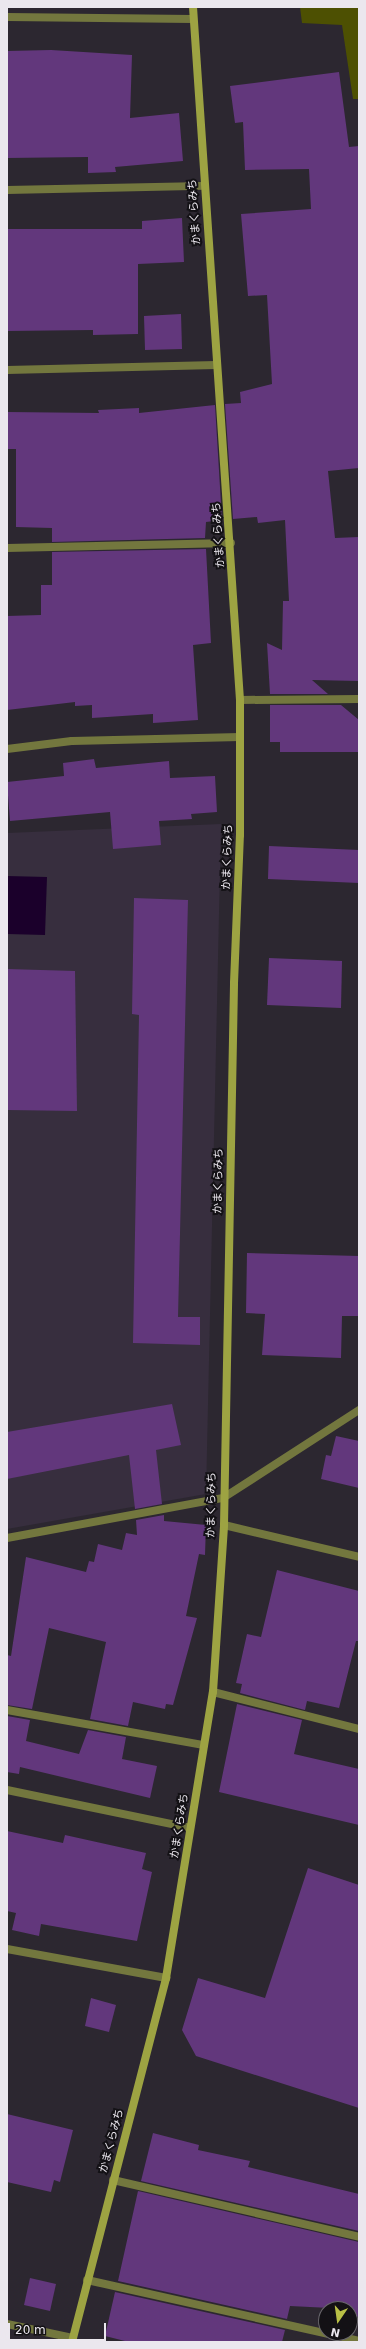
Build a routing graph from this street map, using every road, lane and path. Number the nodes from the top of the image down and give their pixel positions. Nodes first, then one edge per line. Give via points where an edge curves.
1 (193, 7) edge
2 (7, 18) edge
3 (193, 20) junction
4 (204, 186) junction
5 (7, 190) edge
6 (216, 365) junction
7 (7, 370) edge
8 (230, 543) junction
9 (7, 548) edge
10 (359, 699) edge
11 (240, 700) junction
12 (240, 737) junction
13 (7, 748) edge
14 (359, 1410) edge
15 (224, 1498) junction
16 (224, 1525) junction
17 (7, 1538) edge
18 (359, 1557) edge
19 (213, 1692) junction
20 (7, 1710) edge
21 (359, 1730) edge
22 (204, 1745) junction
23 (7, 1790) edge
24 (190, 1828) junction
25 (7, 1949) edge
26 (166, 1978) junction
27 (113, 2180) junction
28 (359, 2237) edge
29 (87, 2280) junction
30 (7, 2324) edge
31 (72, 2340) edge
32 (359, 2341) edge

1 - 3 street, かまくらみち
2 - 3 street
3 - 4 street, かまくらみち
4 - 5 street
4 - 6 street, かまくらみち
6 - 7 street
6 - 8 street, かまくらみち
8 - 9 street
8 - 11 street, かまくらみち
10 - 11 street
11 - 12 street, かまくらみち
12 - 13 street via 72,741
12 - 15 street, かまくらみち
14 - 15 street
15 - 16 street, かまくらみち
15 - 17 street
16 - 18 street
16 - 19 street, かまくらみち
19 - 21 street
19 - 22 street, かまくらみち
20 - 22 street
22 - 24 street, かまくらみち
23 - 24 street
24 - 26 street, かまくらみち
25 - 26 street
26 - 27 street, かまくらみち
27 - 28 street
27 - 29 street, かまくらみち
29 - 31 street, かまくらみち
29 - 32 street
30 - 31 street

